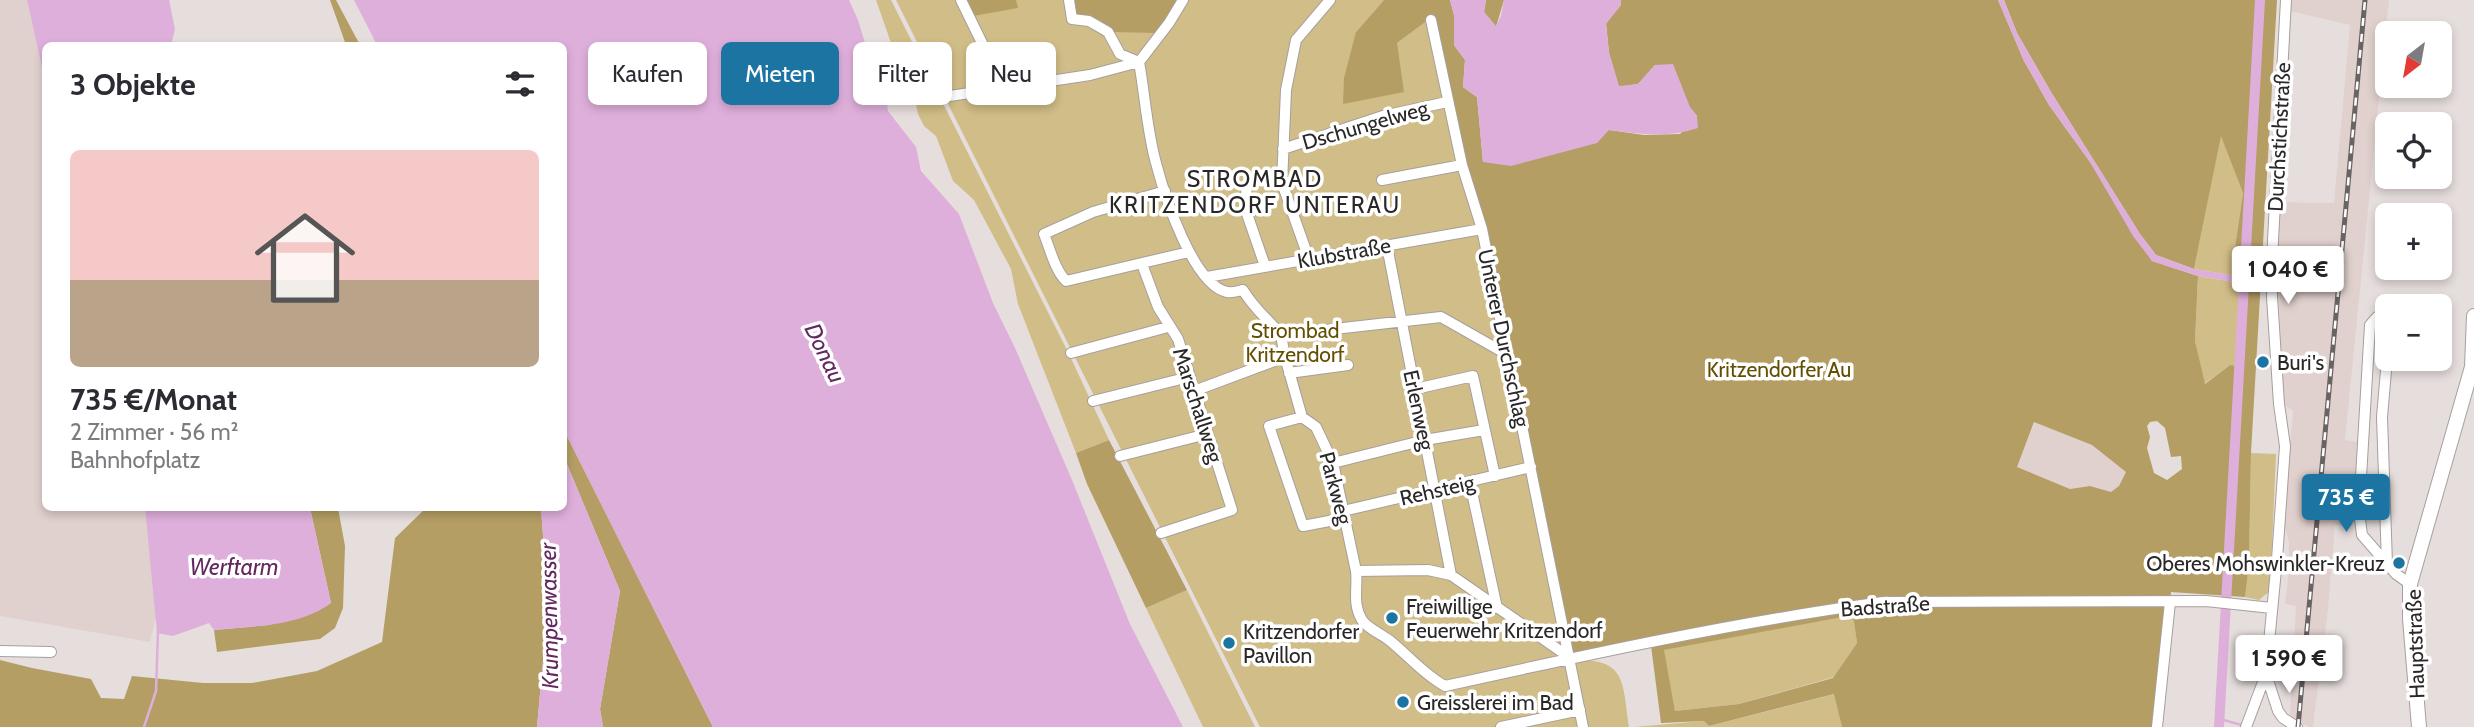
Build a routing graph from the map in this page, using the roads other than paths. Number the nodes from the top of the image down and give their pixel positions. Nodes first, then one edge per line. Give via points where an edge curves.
1 (961, 0) edge
2 (1069, 0) edge
3 (1183, 0) edge
4 (1330, 0) edge
5 (2286, 0) edge
6 (1431, 20) dead end
7 (982, 42) edge
8 (1139, 62) junction
9 (1056, 80) edge
10 (1447, 102) junction
11 (1283, 149) junction
12 (1462, 164) junction
13 (1281, 172) junction
14 (1382, 180) dead end
15 (1165, 191) junction
16 (1482, 229) junction
17 (1387, 246) junction
18 (1189, 252) junction
19 (1309, 259) junction
20 (1142, 264) junction
21 (1265, 266) junction
22 (1207, 277) junction
23 (2474, 317) edge
24 (2375, 320) edge
25 (1401, 322) junction
26 (1168, 327) junction
27 (1281, 335) junction
28 (1071, 353) dead end
29 (1508, 355) junction
30 (1285, 357) junction
31 (1348, 365) dead end
32 (2386, 371) edge
33 (1289, 373) junction
34 (1189, 377) junction
35 (1415, 389) junction
36 (1194, 391) junction
37 (1093, 401) dead end
38 (1302, 416) junction
39 (1484, 430) junction
40 (1207, 434) junction
41 (1425, 440) junction
42 (1120, 456) dead end
43 (1333, 463) junction
44 (1531, 467) junction
45 (1495, 476) junction
46 (1470, 483) junction
47 (1436, 490) junction
48 (1344, 514) junction
49 (1161, 533) dead end
50 (2387, 564) junction
51 (1356, 571) junction
52 (1451, 575) junction
53 (2410, 584) junction
54 (2170, 602) junction
55 (1497, 608) junction
56 (2272, 608) junction
57 (0, 651) edge
58 (51, 652) dead end
59 (1569, 657) junction
60 (2266, 674) junction
61 (1580, 710) junction
62 (2247, 724) edge
63 (1501, 727) edge
64 (1583, 727) edge
65 (2157, 727) edge
66 (2297, 727) edge
67 (2419, 727) edge

1 - 7 street
2 - 8 street via 1072,19 1089,20 1108,32 1120,54
3 - 8 street
4 - 11 street via 1296,40 1286,90
5 - 56 street, Durchstichstraße via 2272,286 2285,446
6 - 10 street, Unterer Durchschlag
8 - 9 street
8 - 15 street via 1155,161
10 - 11 street, Dschungelweg via 1383,116
10 - 12 street, Unterer Durchschlag
11 - 13 street
12 - 14 street
12 - 16 street, Unterer Durchschlag
13 - 19 street
13 - 21 street via 1247,185 1245,208
15 - 18 street
15 - 20 street via 1093,212 1044,234 1066,281
16 - 17 street, Klubstraße
16 - 29 street, Unterer Durchschlag
17 - 19 street, Klubstraße
17 - 25 street, Erlenweg
18 - 20 street
18 - 22 street
19 - 21 street, Klubstraße
20 - 26 street, Marschallweg
21 - 22 street, Klubstraße
22 - 27 street via 1228,292 1243,290 1253,308
23 - 53 main road, Hauptstraße via 2472,368
24 - 50 street via 2370,325 2359,511 2362,535
25 - 27 street
25 - 29 street via 1441,317
25 - 35 street, Erlenweg
26 - 28 street
26 - 34 street, Marschallweg via 1178,339
27 - 30 street, Parkweg
29 - 44 street, Unterer Durchschlag
30 - 33 street, Parkweg
30 - 36 street
31 - 33 street
32 - 50 street via 2382,417
33 - 38 street, Parkweg
34 - 36 street, Marschallweg
34 - 37 street
35 - 39 street via 1473,376
35 - 41 street, Erlenweg
36 - 40 street, Marschallweg
38 - 43 street, Parkweg via 1316,427
38 - 48 street, Rehsteig via 1269,426 1303,526
39 - 41 street
39 - 45 street
40 - 42 street
40 - 49 street, Marschallweg via 1232,510
41 - 43 street
41 - 47 street, Erlenweg
43 - 48 street, Parkweg
44 - 45 street, Rehsteig
44 - 59 street, Unterer Durchschlag
45 - 46 street, Rehsteig
46 - 47 street, Rehsteig
46 - 55 street
47 - 48 street, Rehsteig
47 - 52 street, Erlenweg
48 - 51 street, Parkweg
50 - 53 street
51 - 52 street via 1428,570
51 - 59 street, Parkweg via 1354,596 1362,621 1445,685
52 - 55 street
53 - 67 main road, Hauptstraße
54 - 56 street, Badstraße
54 - 59 street, Badstraße via 1883,602
54 - 65 street
55 - 59 street
56 - 60 street, Durchstichstraße
57 - 58 street
59 - 61 street, Unterer Durchschlag
60 - 62 street
60 - 66 street via 2283,719
61 - 63 street
61 - 64 street, Unterer Durchschlag

